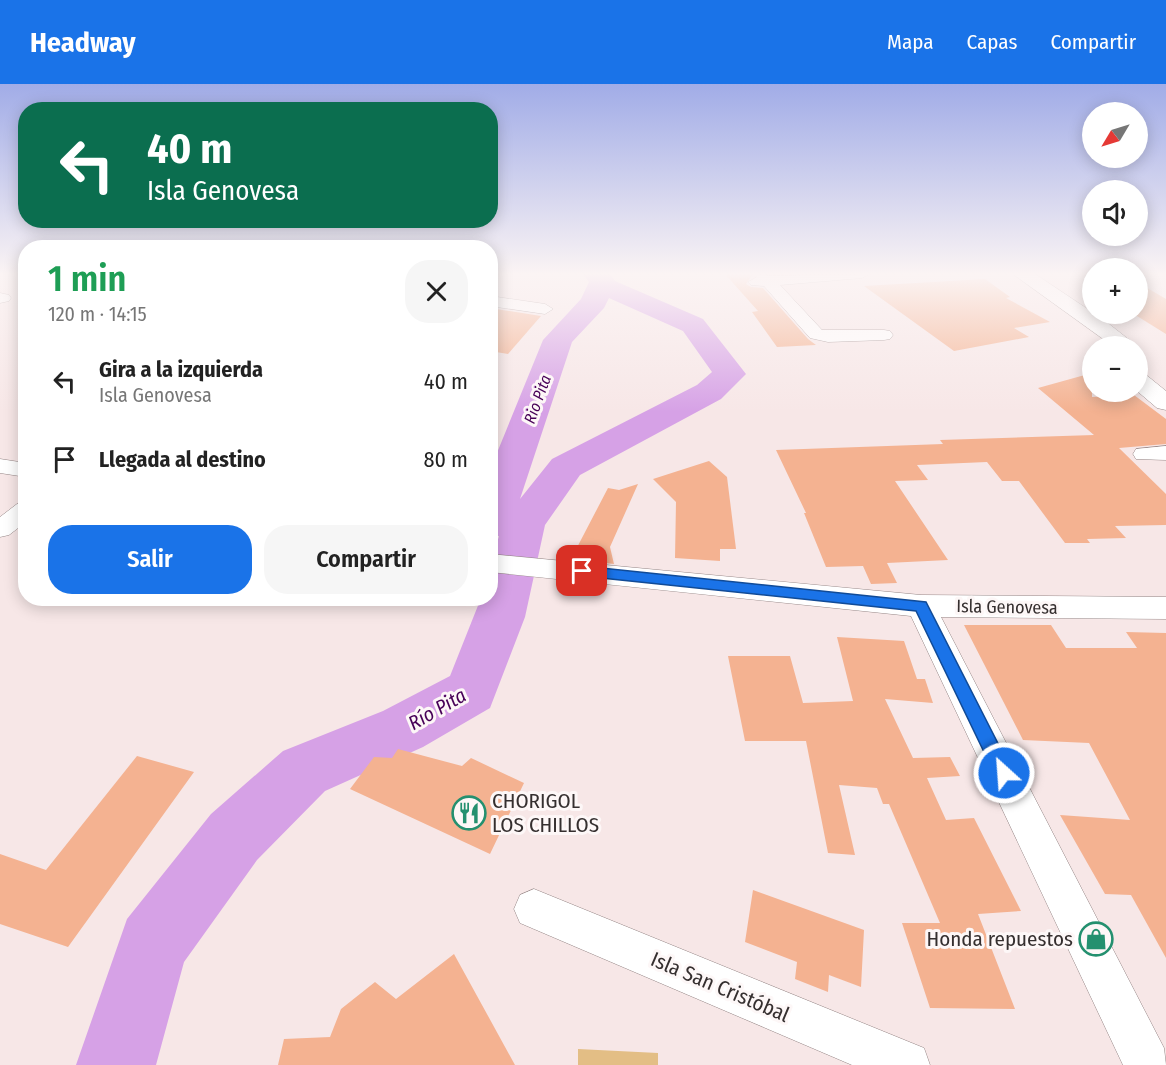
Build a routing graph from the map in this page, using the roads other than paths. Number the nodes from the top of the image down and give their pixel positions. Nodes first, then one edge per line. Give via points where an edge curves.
1 (803, 320) edge
2 (1064, 320) edge
3 (1088, 320) edge
4 (884, 335) dead end
5 (1085, 336) edge
6 (1112, 336) edge
7 (1148, 364) edge
8 (1166, 378) edge
9 (1148, 388) edge
10 (1166, 403) edge
11 (0, 466) edge
12 (18, 469) edge
13 (18, 516) edge
14 (0, 529) edge
15 (498, 564) edge
16 (921, 606) junction
17 (1166, 608) edge
18 (534, 909) dead end
19 (907, 1065) edge
20 (1148, 1065) edge

1 - 4 street via 816,334 828,337
2 - 5 highway
3 - 6 highway
7 - 8 highway
9 - 10 highway
11 - 12 street
13 - 14 street
15 - 16 street, Isla Genovesa
16 - 17 street, Isla Genovesa
16 - 20 street
18 - 19 street, Isla San Cristóbal

